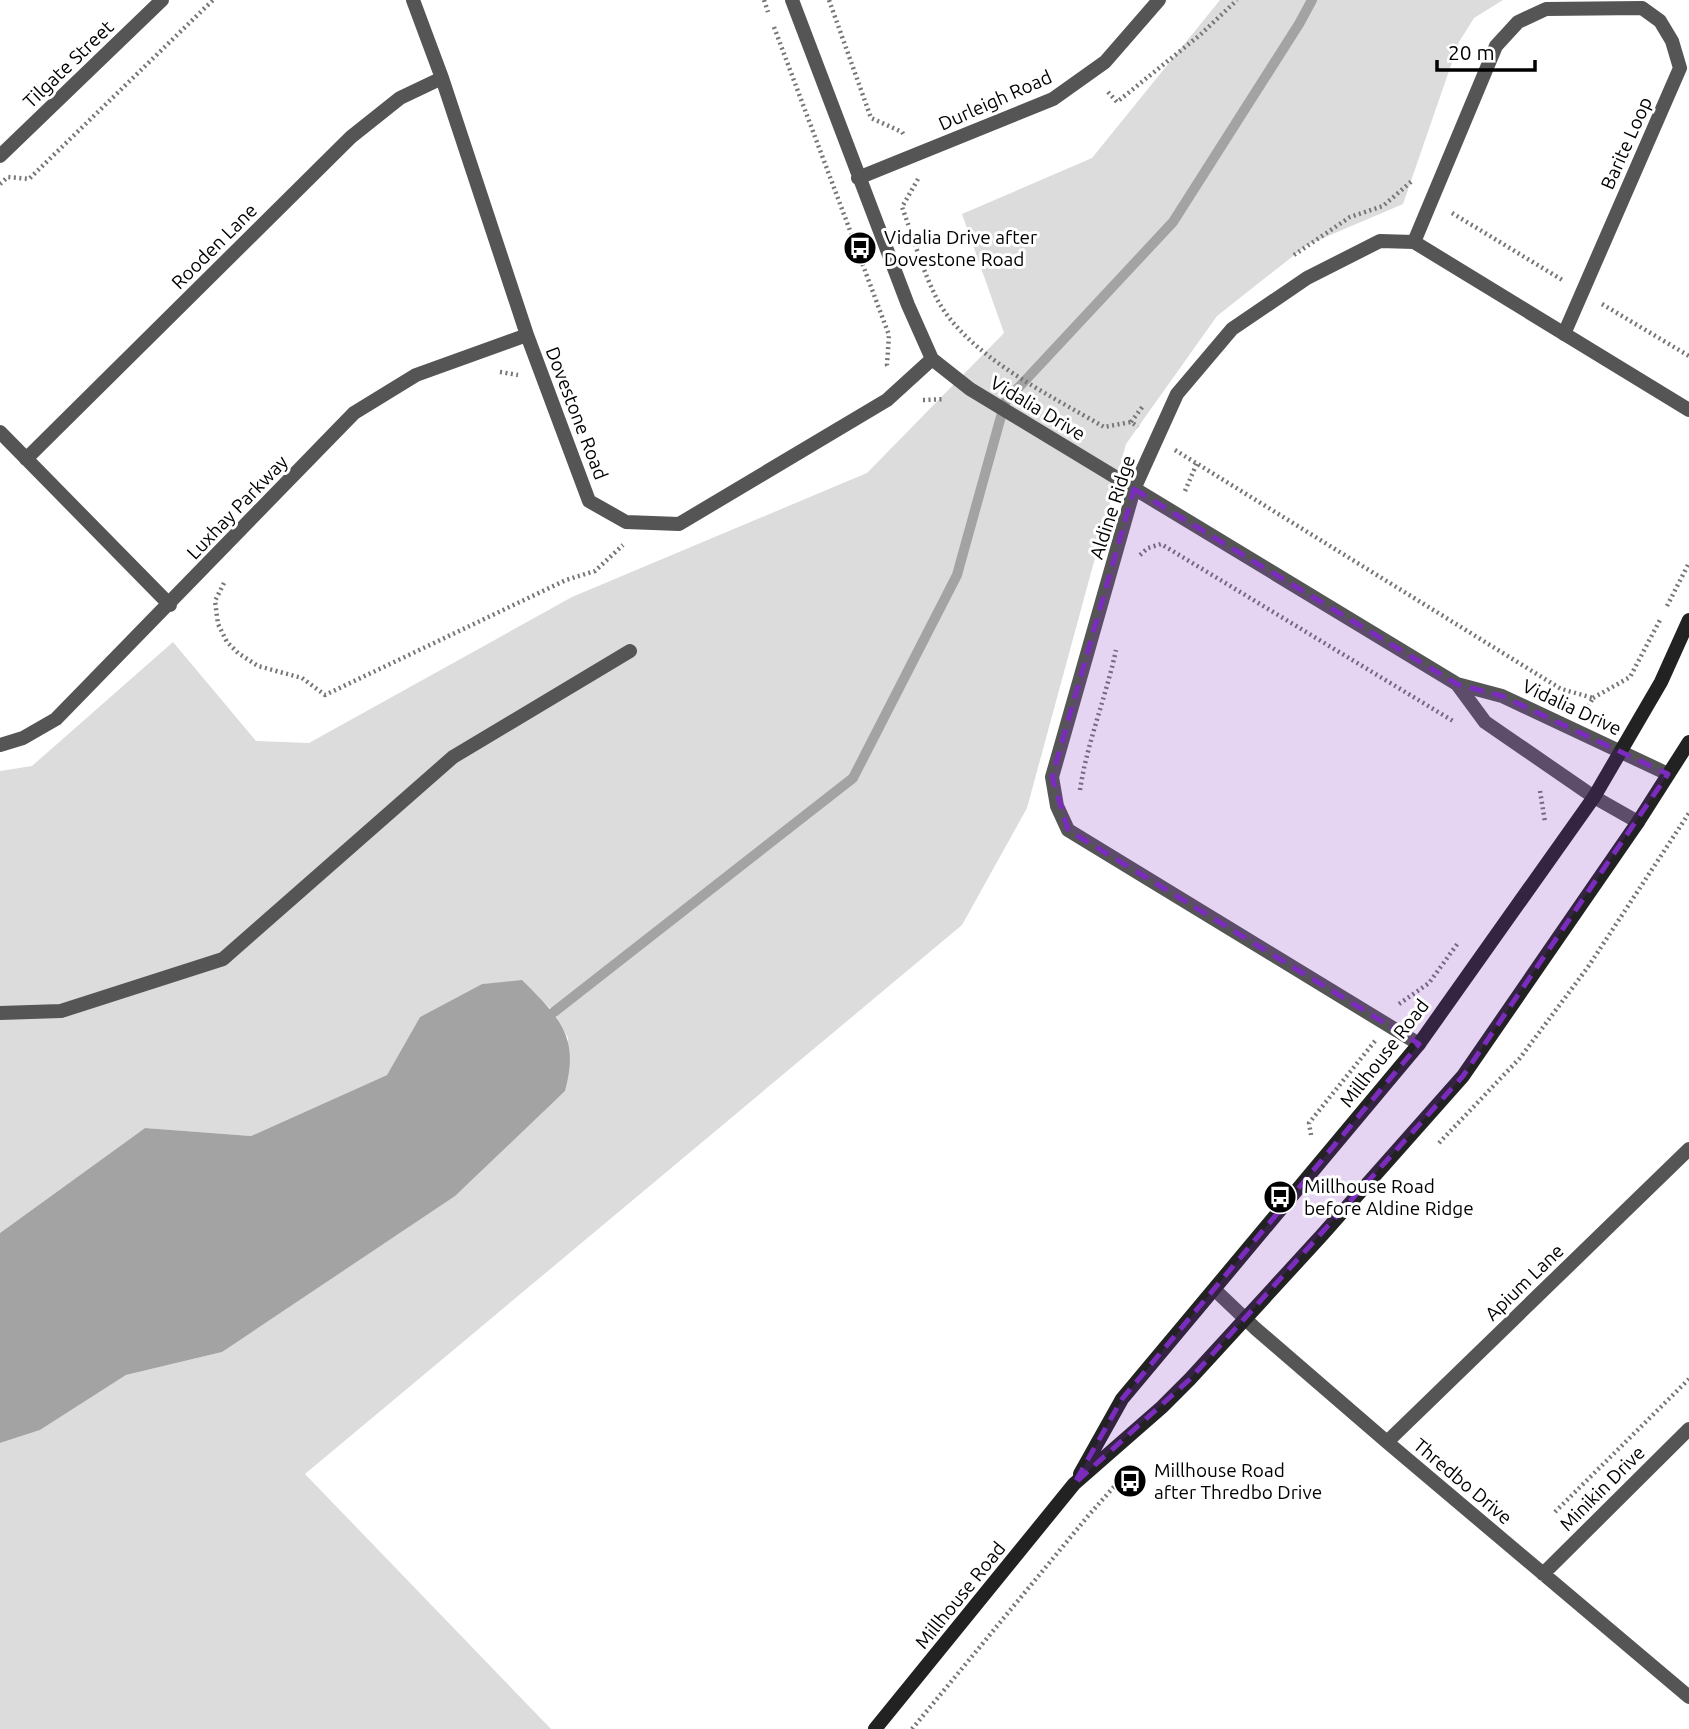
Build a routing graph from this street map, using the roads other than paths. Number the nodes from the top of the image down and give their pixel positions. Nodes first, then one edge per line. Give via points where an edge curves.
1 (162, 0) edge
2 (413, 0) edge
3 (792, 0) edge
4 (1158, 0) edge
5 (442, 78) junction
6 (0, 156) edge
7 (858, 178) junction
8 (1415, 242) junction
9 (1564, 334) junction
10 (527, 335) junction
11 (932, 359) junction
12 (1689, 410) edge
13 (0, 432) edge
14 (26, 459) junction
15 (1134, 489) junction
16 (170, 605) junction
17 (1689, 620) edge
18 (630, 651) dead end
19 (1457, 684) junction
20 (1689, 742) edge
21 (0, 745) edge
22 (1621, 751) junction
23 (1668, 774) junction
24 (1594, 797) junction
25 (1638, 822) junction
26 (0, 1013) edge
27 (1419, 1044) junction
28 (1689, 1149) edge
29 (1215, 1290) junction
30 (1245, 1319) junction
31 (1689, 1429) edge
32 (1387, 1442) junction
33 (1074, 1484) junction
34 (1543, 1574) junction
35 (1689, 1697) edge
36 (876, 1729) edge

1 - 6 street, Tilgate Street
2 - 5 street, Dovestone Road
3 - 7 street, Vidalia Drive
4 - 7 street, Durleigh Road via 1105,62 1053,99
5 - 10 street, Dovestone Road
5 - 14 street, Rooden Lane via 400,98 351,137
7 - 11 street, Vidalia Drive
8 - 9 street
8 - 9 street, Barite Loop via 1496,46 1518,22 1546,9 1642,8 1660,21 1680,68
8 - 15 street, Aldine Ridge via 1380,241 1307,278 1232,328 1177,394
9 - 12 street
10 - 11 street, Dovestone Road via 589,501 626,522 679,524 887,400
10 - 16 street, Luxhay Parkway via 416,374 354,413
11 - 15 street, Vidalia Drive via 970,389
13 - 14 street
14 - 16 street
15 - 19 street, Vidalia Drive
15 - 27 street, Aldine Ridge via 1052,777 1057,806 1068,830
16 - 21 street, Luxhay Parkway via 56,719
17 - 22 main road, Millhouse Road via 1661,682
18 - 26 street via 453,757 223,959 61,1012
19 - 22 street, Vidalia Drive via 1502,696
19 - 24 street, Vidalia Drive via 1485,722
20 - 23 main road, Millhouse Road
22 - 23 street, Vidalia Drive
22 - 24 main road, Millhouse Road
23 - 25 main road, Millhouse Road
24 - 25 street, Vidalia Drive
24 - 27 main road, Millhouse Road
25 - 30 main road, Millhouse Road via 1463,1076
27 - 29 main road, Millhouse Road
28 - 32 street, Apium Lane
29 - 30 street, Thredbo Drive
29 - 33 main road, Millhouse Road via 1122,1399
30 - 32 street, Thredbo Drive
30 - 33 main road, Millhouse Road via 1162,1408
31 - 34 street, Minikin Drive
32 - 34 street, Thredbo Drive
33 - 36 main road, Millhouse Road
34 - 35 street, Thredbo Drive

